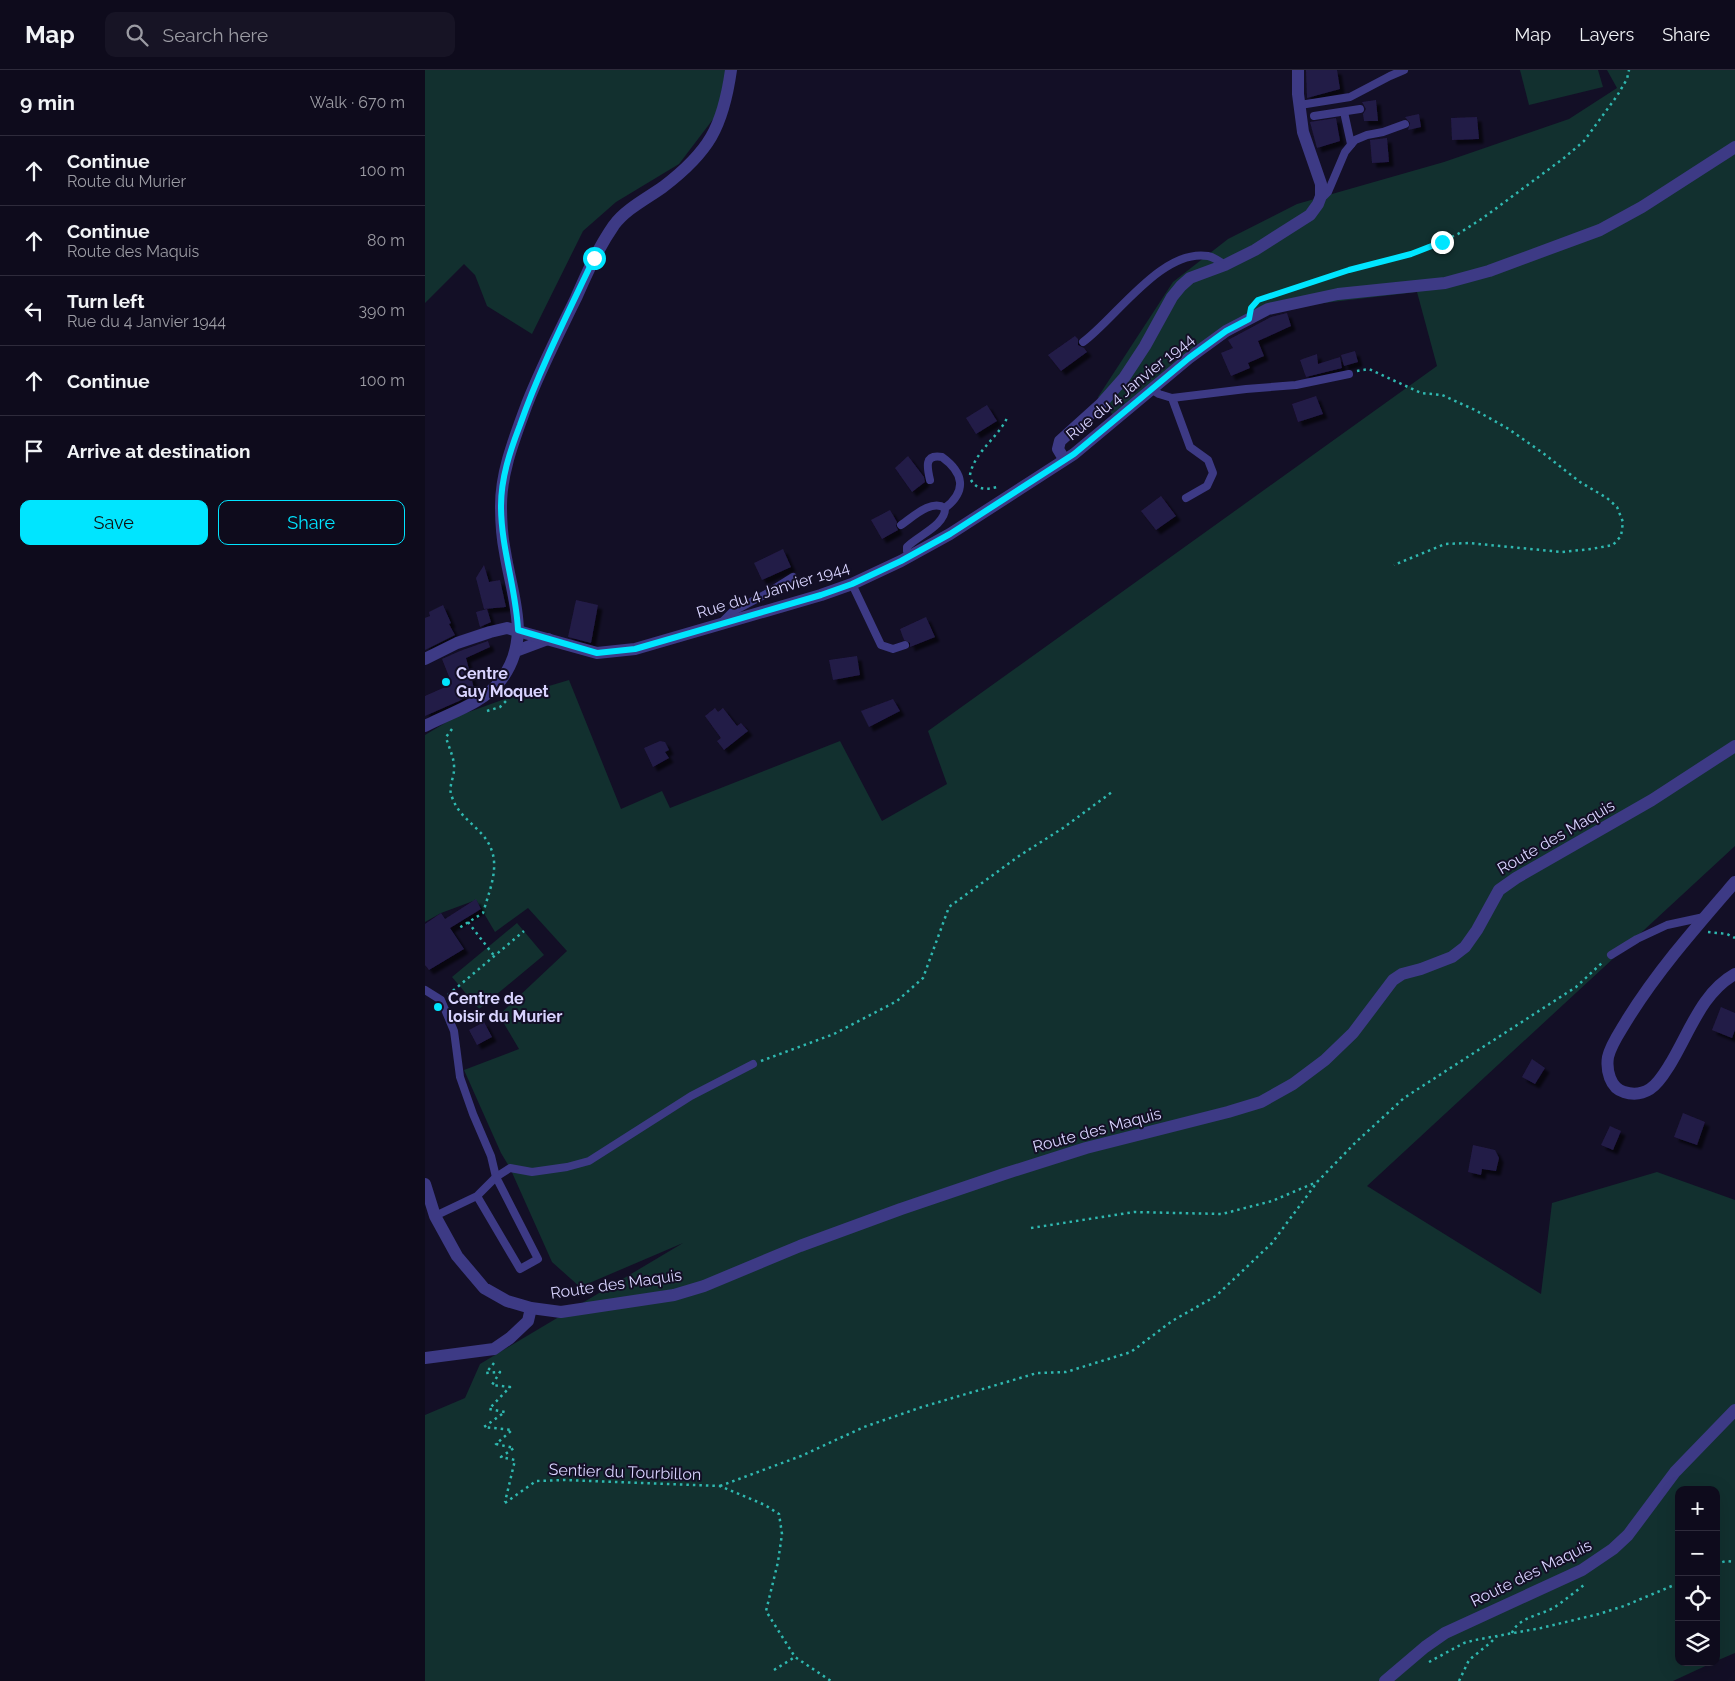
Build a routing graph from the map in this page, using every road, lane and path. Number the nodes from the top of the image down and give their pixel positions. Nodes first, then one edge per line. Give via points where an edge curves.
1 (731, 70) edge
2 (1298, 70) edge
3 (1404, 70) edge
4 (1629, 70) edge
5 (1300, 105) junction
6 (1360, 109) dead end
7 (1344, 112) junction
8 (1315, 116) dead end
9 (1405, 124) dead end
10 (1351, 144) junction
11 (1735, 146) edge
12 (1321, 196) junction
13 (1225, 265) junction
14 (1283, 291) dead end
15 (1083, 342) dead end
16 (1349, 374) joint
17 (1151, 389) junction
18 (1172, 398) junction
19 (1008, 416) dead end
20 (1064, 459) junction
21 (930, 480) dead end
22 (1004, 485) dead end
23 (1186, 498) dead end
24 (945, 508) junction
25 (901, 524) dead end
26 (910, 556) junction
27 (1394, 565) dead end
28 (793, 577) dead end
29 (852, 584) junction
30 (719, 625) junction
31 (518, 630) junction
32 (548, 639) junction
33 (905, 645) dead end
34 (516, 651) junction
35 (425, 659) edge
36 (501, 681) junction
37 (481, 713) dead end
38 (425, 726) edge
39 (453, 726) dead end
40 (1735, 746) edge
41 (1112, 792) dead end
42 (1735, 882) edge
43 (1704, 917) junction
44 (468, 922) junction
45 (459, 928) dead end
46 (1694, 929) junction
47 (524, 931) dead end
48 (1735, 938) edge
49 (1611, 955) joint
50 (495, 957) junction
51 (1735, 974) edge
52 (425, 990) edge
53 (441, 1000) junction
54 (753, 1064) joint
55 (496, 1177) junction
56 (1318, 1181) junction
57 (425, 1184) edge
58 (477, 1196) junction
59 (428, 1201) edge
60 (435, 1216) junction
61 (1031, 1228) dead end
62 (531, 1308) junction
63 (494, 1349) junction
64 (425, 1358) edge
65 (1732, 1416) edge
66 (719, 1486) junction
67 (1735, 1562) edge
68 (1720, 1563) edge
69 (1675, 1586) edge
70 (1497, 1636) junction
71 (795, 1657) junction
72 (1425, 1664) dead end
73 (774, 1670) dead end
74 (831, 1681) edge
75 (1385, 1681) edge
76 (1459, 1681) edge

1 - 31 street via 724,108 707,145 678,174 616,223 604,240 541,370 509,456 501,493 505,552
2 - 5 street
3 - 5 lane via 1350,97
4 - 14 path via 1623,87 1594,130 1575,149 1458,234 1411,254
5 - 12 street via 1305,140 1321,184
6 - 7 lane
7 - 8 lane
7 - 10 lane
9 - 10 lane via 1361,137
10 - 12 lane via 1328,192
11 - 17 street, Rue du 4 Janvier 1944 via 1642,207 1600,230 1505,266 1445,282 1339,294 1268,309 1226,331
12 - 13 street via 1310,215
13 - 15 lane via 1207,255 1170,264 1140,287
13 - 20 street via 1190,278 1177,290 1124,378 1060,441 1058,449
16 - 18 lane via 1296,385
16 - 27 path via 1369,368 1421,392 1442,395 1475,410 1607,498 1617,507 1623,522 1621,536 1613,545 1562,552 1445,544
17 - 18 lane
17 - 20 street, Rue du 4 Janvier 1944 via 1083,447
18 - 23 lane via 1190,447 1208,460 1213,474 1207,486
19 - 22 path via 970,472 971,482 978,488
20 - 26 street, Rue du 4 Janvier 1944 via 950,534
21 - 24 lane via 927,467 929,460 936,456 955,468 960,488 955,500
24 - 25 lane via 929,506
24 - 26 lane via 940,521 907,547
26 - 29 street, Rue du 4 Janvier 1944
28 - 30 lane via 732,612
29 - 30 street, Rue du 4 Janvier 1944
29 - 33 lane via 881,645 893,649
30 - 32 street, Rue du 4 Janvier 1944 via 635,649 597,653
31 - 32 street, Rue du 4 Janvier 1944
31 - 34 street
31 - 35 street, Rue du 4 Janvier 1944 via 507,628 489,632
32 - 34 street
34 - 36 street
36 - 37 path via 508,698 501,707
36 - 38 street via 489,693
39 - 44 path via 446,738 454,771 451,795 456,808 490,844 496,866 483,913
40 - 62 street, Route des Maquis via 1652,800 1499,890 1465,947 1452,957 1393,980 1353,1033 1325,1060 1293,1084 1261,1102 1086,1148 1004,1174 800,1246 674,1295 561,1312
41 - 54 path via 949,907 923,978 897,1001 834,1034
42 - 43 street
43 - 46 street
43 - 49 lane via 1667,925
44 - 45 path
44 - 50 path
46 - 48 path
46 - 51 street via 1658,974 1618,1036 1607,1070 1617,1088 1637,1094 1650,1089 1672,1060 1709,996
47 - 50 path
49 - 56 path via 1576,987 1404,1098
50 - 53 path
52 - 53 lane
53 - 55 lane via 454,1031 460,1077
54 - 55 lane via 691,1096 589,1161 532,1172 510,1168
55 - 58 lane
55 - 58 lane via 538,1259 519,1268
56 - 61 path via 1272,1200 1222,1214 1134,1212
56 - 66 path via 1272,1243 1216,1296 1131,1352 1066,1372 1037,1373 922,1407
57 - 59 street, Route des Maquis
58 - 60 lane
59 - 60 street, Route des Maquis
60 - 62 street, Route des Maquis via 457,1256 484,1288 507,1301
62 - 63 street via 528,1322
63 - 64 street
63 - 66 path, Sentier du Tourbillon via 497,1360 486,1373 500,1372 492,1385 510,1387 489,1409 505,1412 484,1427 512,1430 496,1444 514,1448 501,1457 515,1460 505,1503 536,1482 564,1480
65 - 75 street, Route des Maquis via 1675,1472 1629,1535 1606,1555 1555,1584 1452,1629
66 - 71 path, Sentier du Tourbillon via 779,1514 782,1534 766,1611
67 - 68 path
69 - 70 path via 1624,1606
70 - 72 path via 1464,1643
70 - 76 path via 1469,1660
71 - 73 path
71 - 74 path, Sentier du Tourbillon

